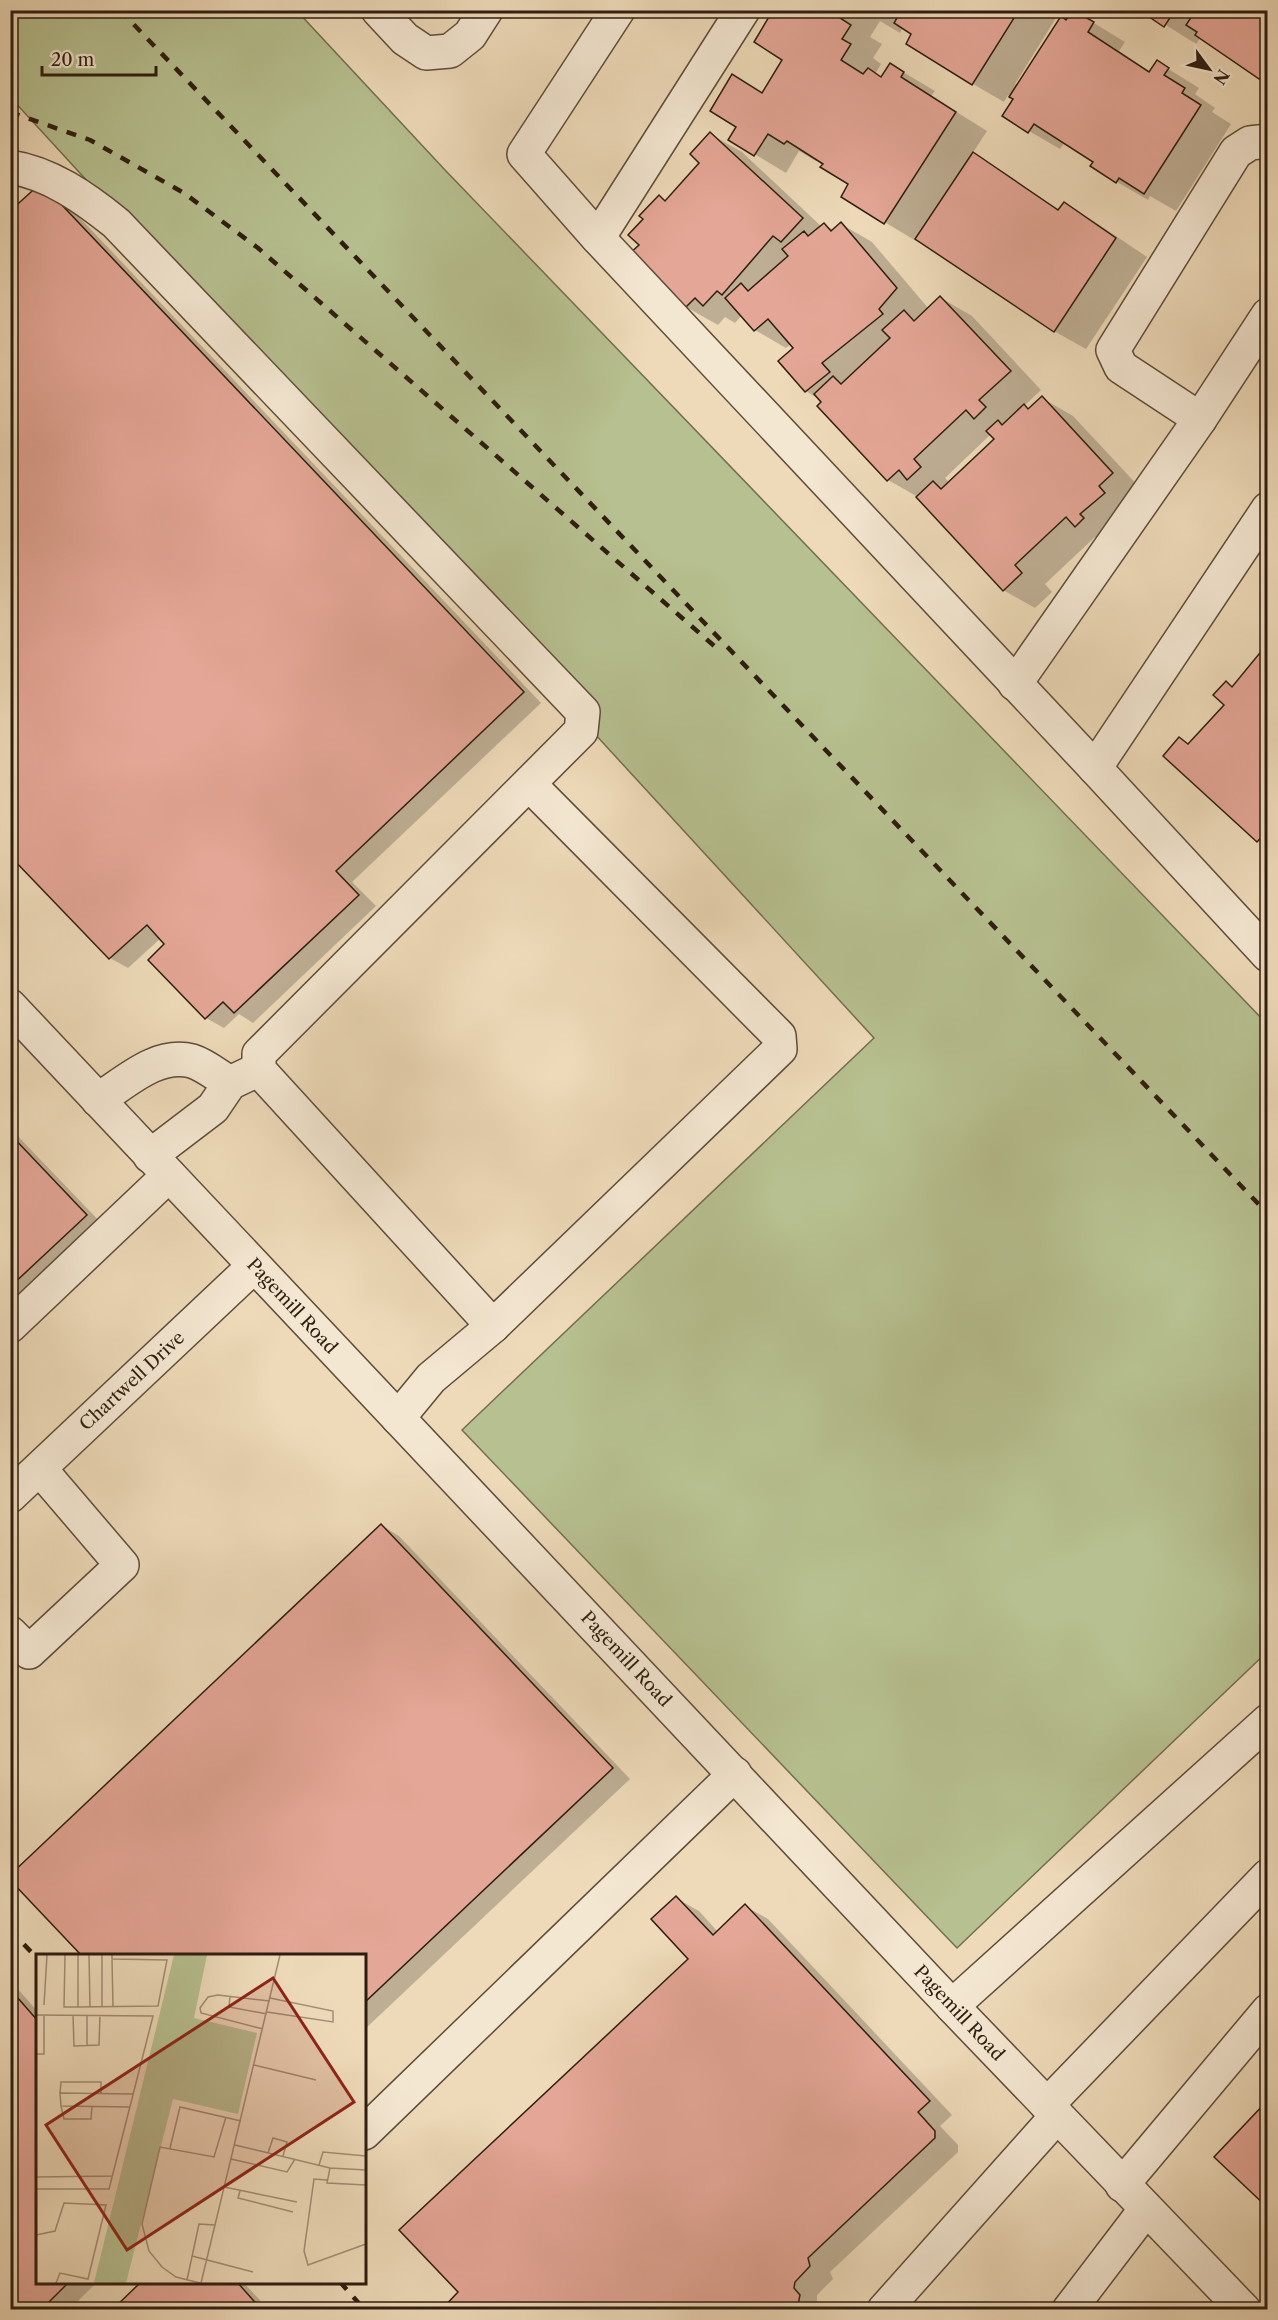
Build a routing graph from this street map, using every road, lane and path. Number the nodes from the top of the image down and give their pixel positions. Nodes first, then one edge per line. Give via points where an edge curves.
1 (378, 10) edge
2 (486, 10) edge
3 (618, 10) edge
4 (743, 10) edge
5 (1268, 141) edge
6 (19, 168) edge
7 (598, 238) junction
8 (1268, 315) edge
9 (1200, 419) junction
10 (1268, 509) edge
11 (1257, 548) edge
12 (1015, 684) junction
13 (1095, 768) junction
14 (529, 784) junction
15 (1268, 955) edge
16 (10, 1006) edge
17 (259, 1070) junction
18 (230, 1083) junction
19 (99, 1100) junction
20 (159, 1165) junction
21 (254, 1266) junction
22 (10, 1326) edge
23 (494, 1326) junction
24 (398, 1418) junction
25 (40, 1469) junction
26 (10, 1496) edge
27 (10, 1633) edge
28 (1268, 1721) edge
29 (735, 1774) junction
30 (1268, 1876) edge
31 (952, 2006) junction
32 (1268, 2011) edge
33 (1052, 2110) junction
34 (366, 2131) edge
35 (1122, 2185) junction
36 (1146, 2210) junction
37 (884, 2310) edge
38 (1068, 2310) edge
39 (1244, 2310) edge

1 - 2 street via 405,39 426,53 450,51 470,35
3 - 7 street via 524,154
4 - 7 street
5 - 9 street via 1250,143 1236,152 1113,350 1121,367
6 - 14 street via 85,198 116,223 583,712 581,731
7 - 12 street
8 - 9 street
9 - 12 street
10 - 11 street
11 - 13 street
12 - 13 street
13 - 15 street
14 - 17 street via 259,1054
14 - 23 street via 779,1036 780,1049
16 - 19 street, Pagemill Road
17 - 18 street
17 - 23 street
18 - 19 street via 195,1062 174,1059 146,1068
18 - 20 street via 213,1108
19 - 20 street, Pagemill Road
20 - 21 street, Pagemill Road
20 - 22 street
21 - 24 street, Pagemill Road
21 - 25 street, Chartwell Drive
23 - 24 street via 431,1378
24 - 29 street, Pagemill Road
25 - 26 street, Chartwell Drive
25 - 27 street via 122,1565 28,1652
28 - 31 street
29 - 31 street, Pagemill Road
29 - 34 street
30 - 33 street
31 - 33 street, Pagemill Road
32 - 35 street
33 - 35 street, Pagemill Road
33 - 37 street
35 - 36 street, Pagemill Road
36 - 38 street
36 - 39 street, Pagemill Road

